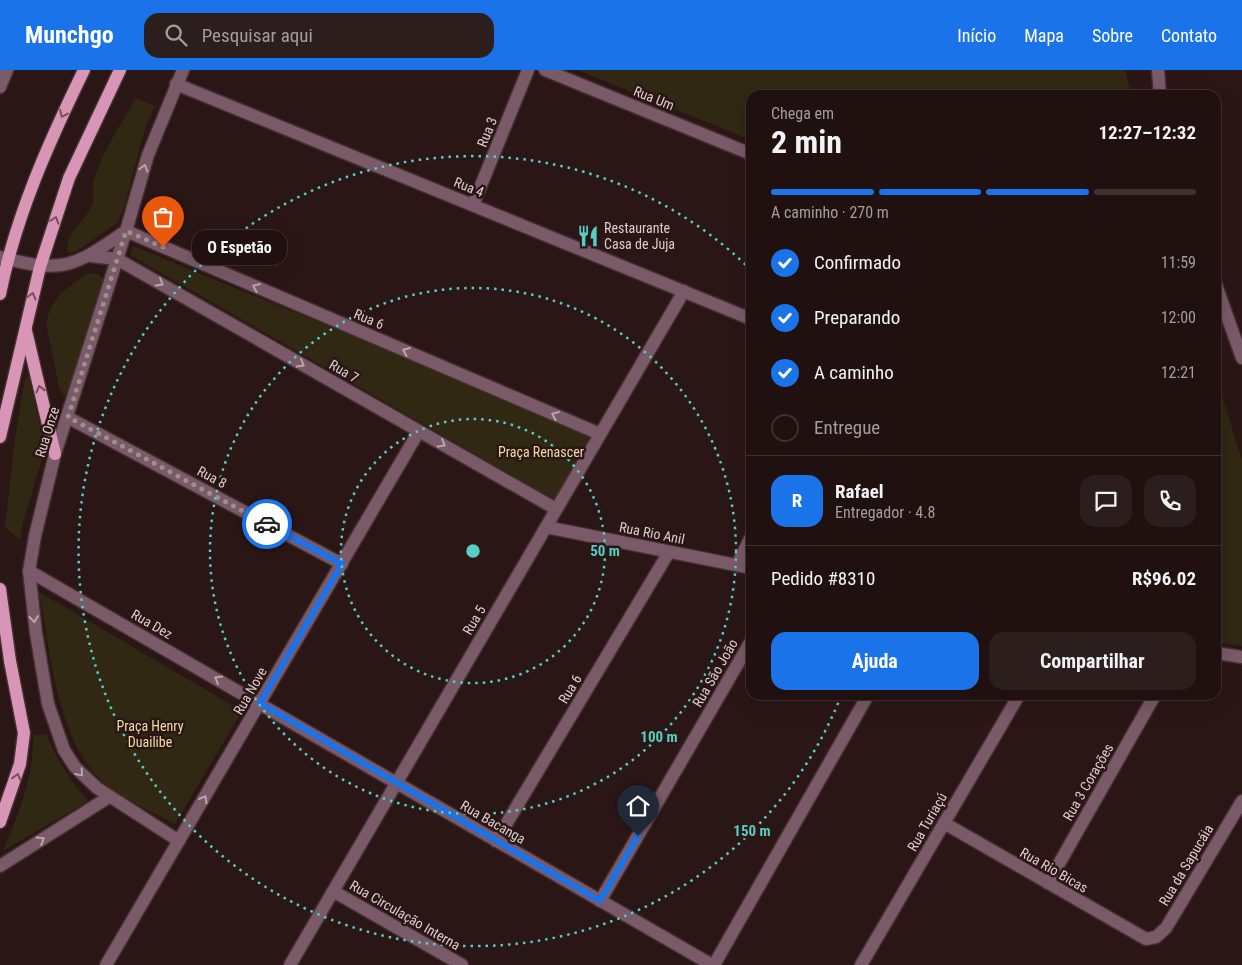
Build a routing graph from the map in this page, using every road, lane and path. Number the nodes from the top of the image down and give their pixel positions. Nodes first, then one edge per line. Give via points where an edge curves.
1 (7, 70) edge
2 (84, 70) edge
3 (120, 70) edge
4 (183, 70) edge
5 (528, 70) edge
6 (545, 70) edge
7 (1158, 70) edge
8 (176, 84) junction
9 (0, 87) edge
10 (1160, 90) edge
11 (746, 152) edge
12 (473, 205) junction
13 (126, 231) junction
14 (91, 256) junction
15 (4, 258) edge
16 (117, 259) junction
17 (40, 267) junction
18 (684, 291) junction
19 (0, 294) edge
20 (1221, 299) edge
21 (746, 316) edge
22 (24, 326) junction
23 (1241, 354) edge
24 (68, 417) junction
25 (420, 431) junction
26 (600, 434) junction
27 (0, 437) edge
28 (55, 454) junction
29 (556, 509) junction
30 (546, 526) junction
31 (746, 547) edge
32 (669, 552) junction
33 (342, 564) junction
34 (737, 565) junction
35 (746, 567) edge
36 (29, 570) junction
37 (0, 589) edge
38 (746, 650) edge
39 (1221, 654) edge
40 (1242, 657) edge
41 (865, 700) edge
42 (1016, 700) edge
43 (1152, 700) edge
44 (260, 703) junction
45 (396, 784) junction
46 (109, 797) junction
47 (1242, 801) edge
48 (0, 822) edge
49 (944, 823) junction
50 (179, 841) junction
51 (496, 841) junction
52 (0, 866) edge
53 (1048, 884) junction
54 (333, 891) junction
55 (600, 901) junction
56 (1151, 938) joint
57 (106, 965) edge
58 (290, 965) edge
59 (462, 965) edge
60 (713, 965) edge
61 (861, 965) edge

1 - 9 street
2 -> 15 main road via 35,177
17 -> 3 main road via 69,178
4 - 8 street, Rua Onze
5 - 12 street, Rua 3
6 - 11 street, Rua Um
7 - 10 street
8 - 12 street, Rua 4
13 -> 8 street, Rua Onze via 148,155
12 - 18 street, Rua 4
13 - 14 street
13 - 16 street, Rua Onze
26 -> 13 street, Rua 6
14 - 16 street
14 - 17 street via 69,265
15 - 17 street
15 - 19 main road
16 - 24 street, Rua Onze
16 -> 25 street, Rua 7
22 -> 17 main road
18 - 21 street, Rua 4
18 - 26 street, Rua 5
20 - 23 street
22 - 27 main road
28 -> 22 main road
24 - 28 street, Rua Onze
24 - 33 street, Rua 8
25 -> 29 street, Rua 7
25 - 33 street, Rua Nove
26 - 29 street, Rua 5
28 - 36 street, Rua Onze
29 - 30 street, Rua 5
30 - 32 street, Rua Rio Anil
30 - 45 street, Rua 5
31 - 34 street
32 - 34 street, Rua Rio Anil
32 - 51 street, Rua 6
33 - 44 street, Rua Nove
34 - 35 street, Rua Rio Anil
44 -> 36 street, Rua Dez
36 -> 46 street, Rua Onze via 48,704 56,729 75,768
48 -> 37 main road via 20,764 24,733
38 - 55 street, Rua São João
39 - 40 street
41 - 60 street
42 - 49 street, Rua Turiaçú
43 - 53 street, Rua 3 Corações
44 - 45 street, Rua Bacanga
50 -> 44 street, Rua Nove
45 - 51 street, Rua Bacanga
45 - 54 street, Rua 5
46 - 50 street, Rua Onze
52 -> 46 street
47 - 56 street, Rua da Sapucáia via 1166,928
49 - 53 street, Rua Rio Bicas
49 - 61 street, Rua Turiaçú
50 - 57 street, Rua Nove
51 - 55 street, Rua Bacanga
53 - 56 street, Rua Rio Bicas via 1142,938
54 - 58 street, Rua 5
54 - 59 street, Rua Circulação Interna
55 - 60 street, Rua Bacanga

